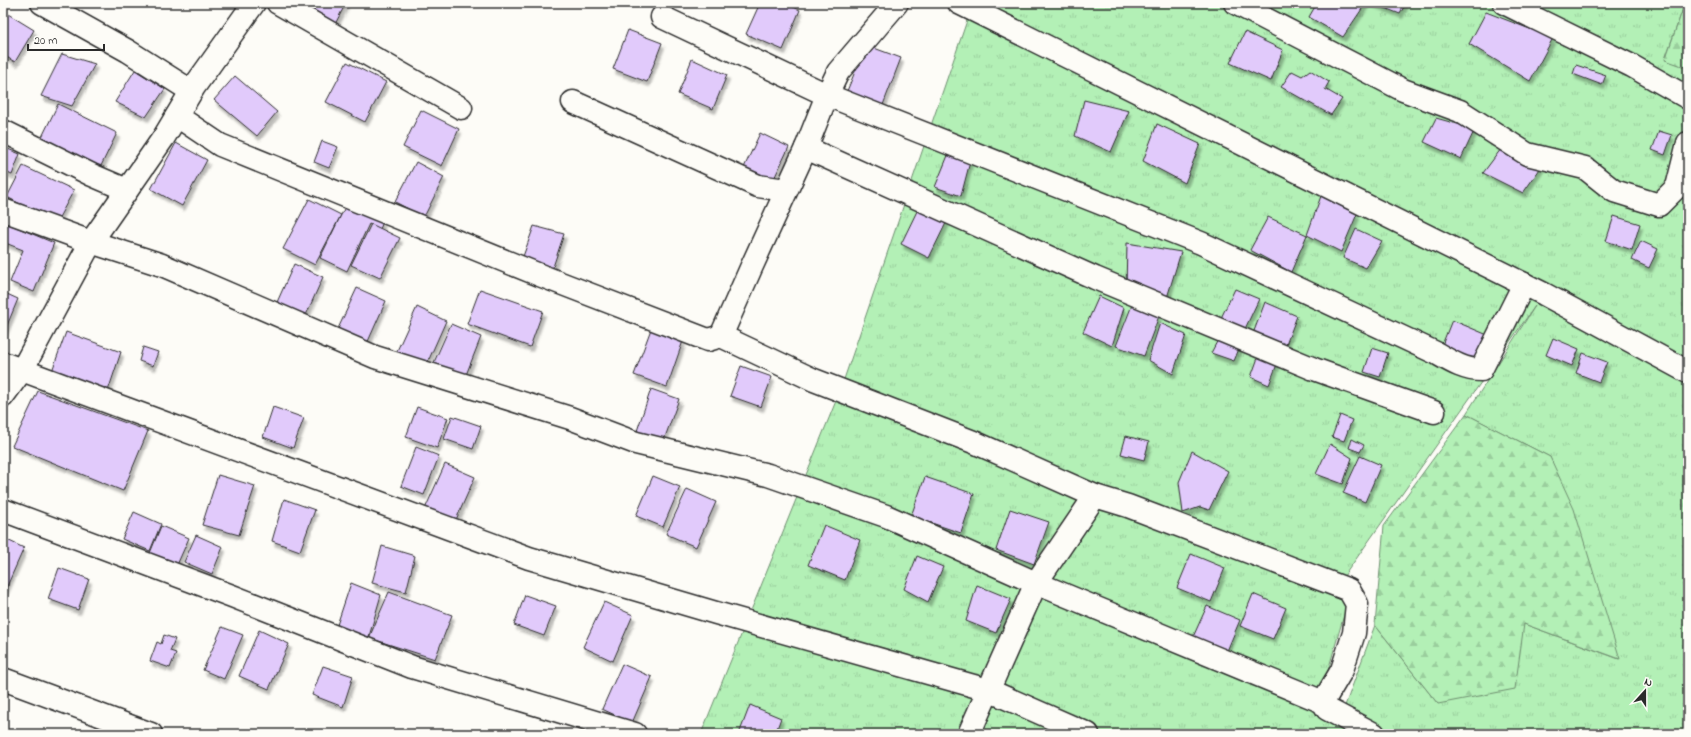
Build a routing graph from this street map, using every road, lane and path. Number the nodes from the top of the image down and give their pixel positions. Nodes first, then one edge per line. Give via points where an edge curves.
1 (42, 3) edge
2 (254, 3) edge
3 (278, 3) edge
4 (897, 3) edge
5 (959, 3) edge
6 (1236, 3) edge
7 (1504, 3) edge
8 (662, 17) dead end
9 (191, 91) junction
10 (827, 95) junction
11 (1688, 98) edge
12 (572, 102) dead end
13 (461, 108) dead end
14 (177, 116) junction
15 (3, 131) edge
16 (1688, 143) edge
17 (806, 148) junction
18 (1686, 168) edge
19 (127, 190) junction
20 (786, 190) junction
21 (3, 210) edge
22 (90, 242) junction
23 (1524, 284) junction
24 (721, 336) junction
25 (12, 367) edge
26 (1688, 372) edge
27 (3, 396) edge
28 (1434, 412) dead end
29 (1095, 496) junction
30 (3, 510) edge
31 (1036, 583) junction
32 (3, 679) edge
33 (988, 690) junction
34 (1323, 702) junction
35 (151, 734) edge
36 (635, 734) edge
37 (969, 734) edge
38 (1088, 734) edge
39 (1374, 734) edge

1 - 9 street via 128,51
2 - 9 street
3 - 13 street
4 - 10 street via 838,72
5 - 23 street
6 - 18 street via 1403,90 1460,111 1527,154 1585,168 1614,191 1659,205 1677,187
7 - 11 street via 1632,66
8 - 10 street
9 - 14 street
10 - 17 street
10 - 23 street via 1201,243 1474,370 1481,370
12 - 20 street via 758,186
14 - 19 street
14 - 24 street via 220,145 542,276 708,340
15 - 19 street
16 - 18 street
17 - 20 street
17 - 28 street via 1094,278 1314,369
19 - 22 street
20 - 24 street
21 - 22 street
22 - 25 street
22 - 31 street via 162,265 375,357 570,418 636,443 768,475 886,516
23 - 26 street
24 - 29 street via 814,380 976,443
25 - 27 street
25 - 33 street via 529,558
29 - 31 street
29 - 34 street via 1128,506 1349,590 1357,604 1354,633 1342,670
30 - 36 street via 412,667
31 - 33 street
31 - 34 street
32 - 35 street
33 - 37 street
33 - 38 street
34 - 39 street via 1326,709

